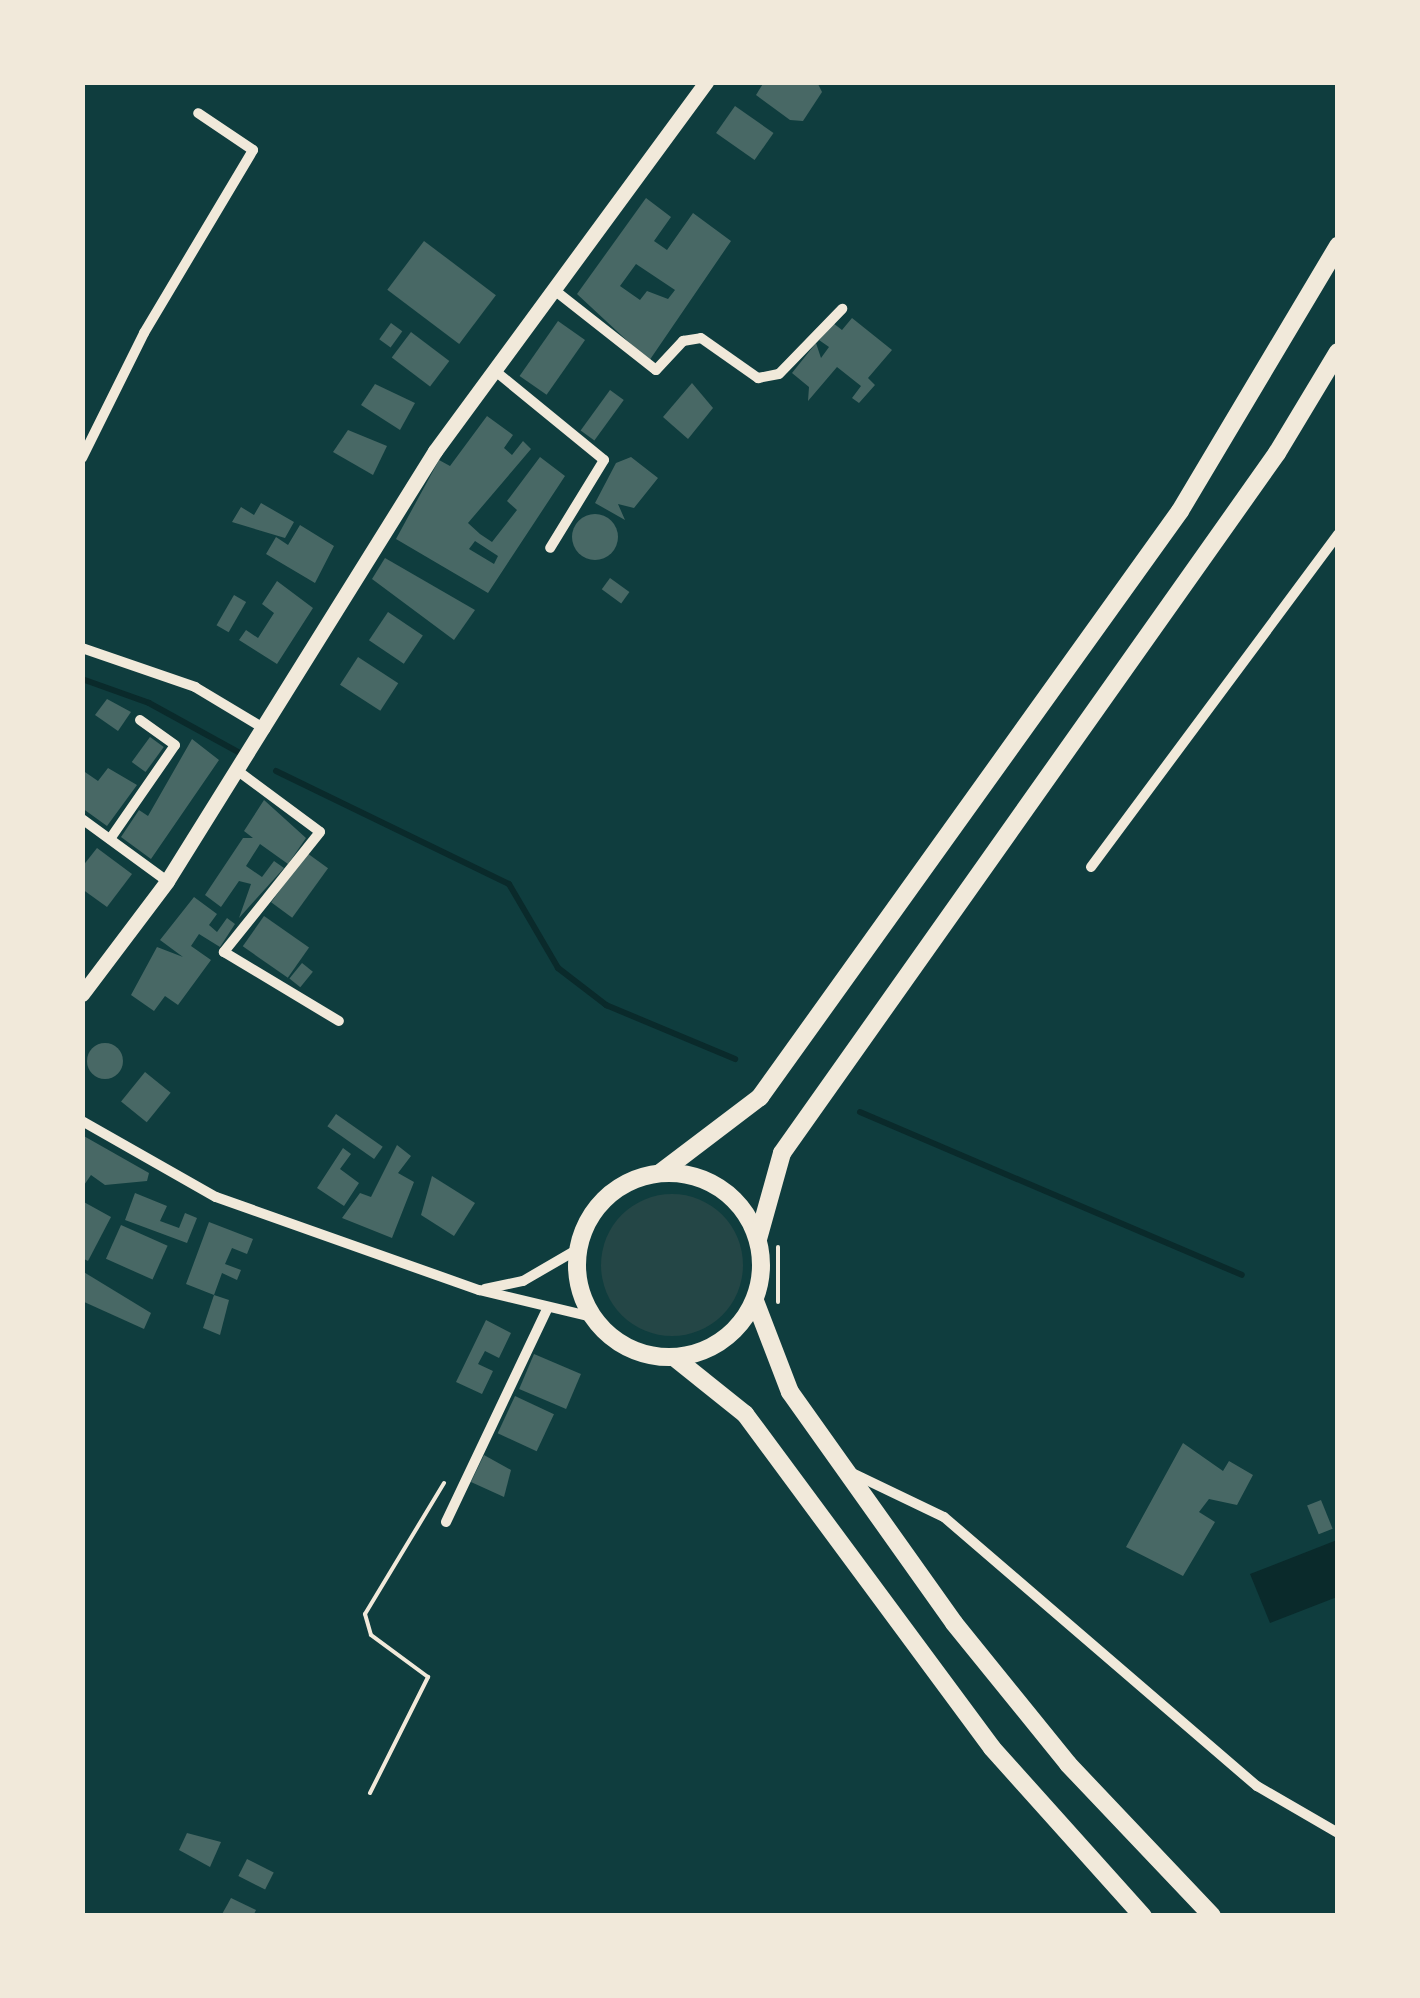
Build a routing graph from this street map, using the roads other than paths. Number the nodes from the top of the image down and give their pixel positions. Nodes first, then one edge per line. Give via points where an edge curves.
1 (706, 82) edge
2 (198, 113) dead end
3 (1338, 246) edge
4 (553, 289) junction
5 (842, 309) dead end
6 (1338, 352) edge
7 (494, 370) junction
8 (1338, 387) edge
9 (1299, 417) junction
10 (82, 458) edge
11 (1338, 534) edge
12 (550, 548) dead end
13 (82, 648) edge
14 (140, 720) dead end
15 (265, 729) junction
16 (238, 772) junction
17 (82, 819) edge
18 (110, 839) junction
19 (1092, 867) dead end
20 (167, 882) junction
21 (82, 994) edge
22 (340, 1021) dead end
23 (82, 1121) edge
24 (660, 1173) junction
25 (758, 1239) junction
26 (578, 1249) junction
27 (479, 1290) junction
28 (755, 1301) junction
29 (548, 1307) junction
30 (592, 1316) junction
31 (675, 1358) junction
32 (844, 1470) junction
33 (446, 1522) dead end
34 (1338, 1832) edge
35 (1143, 1916) edge
36 (1212, 1916) edge

1 - 4 street
2 - 10 street via 252,150 144,332
3 - 24 main road via 1180,510 760,1098
4 - 5 street via 656,370 683,342 702,338 758,378 779,374
4 - 7 street
6 - 9 main road
7 - 12 street via 604,460
7 - 15 street
8 - 9 main road
9 - 25 main road via 782,1153
11 - 19 street
13 - 15 street via 196,687
14 - 18 street via 175,745
15 - 16 street
16 - 20 street
16 - 22 street via 320,832 224,952
17 - 18 street
18 - 20 street
20 - 21 street
23 - 27 street via 216,1197
24 - 25 main road via 720,1188
24 - 26 main road via 614,1190
25 - 28 main road
26 - 27 street via 524,1282
26 - 30 main road
27 - 29 street
28 - 31 main road via 737,1330
28 - 32 main road via 790,1392
29 - 30 street
29 - 33 street
30 - 31 main road via 629,1347
31 - 35 main road via 745,1414 992,1748
32 - 34 street via 944,1517 1257,1786
32 - 36 main road via 1015,1702

